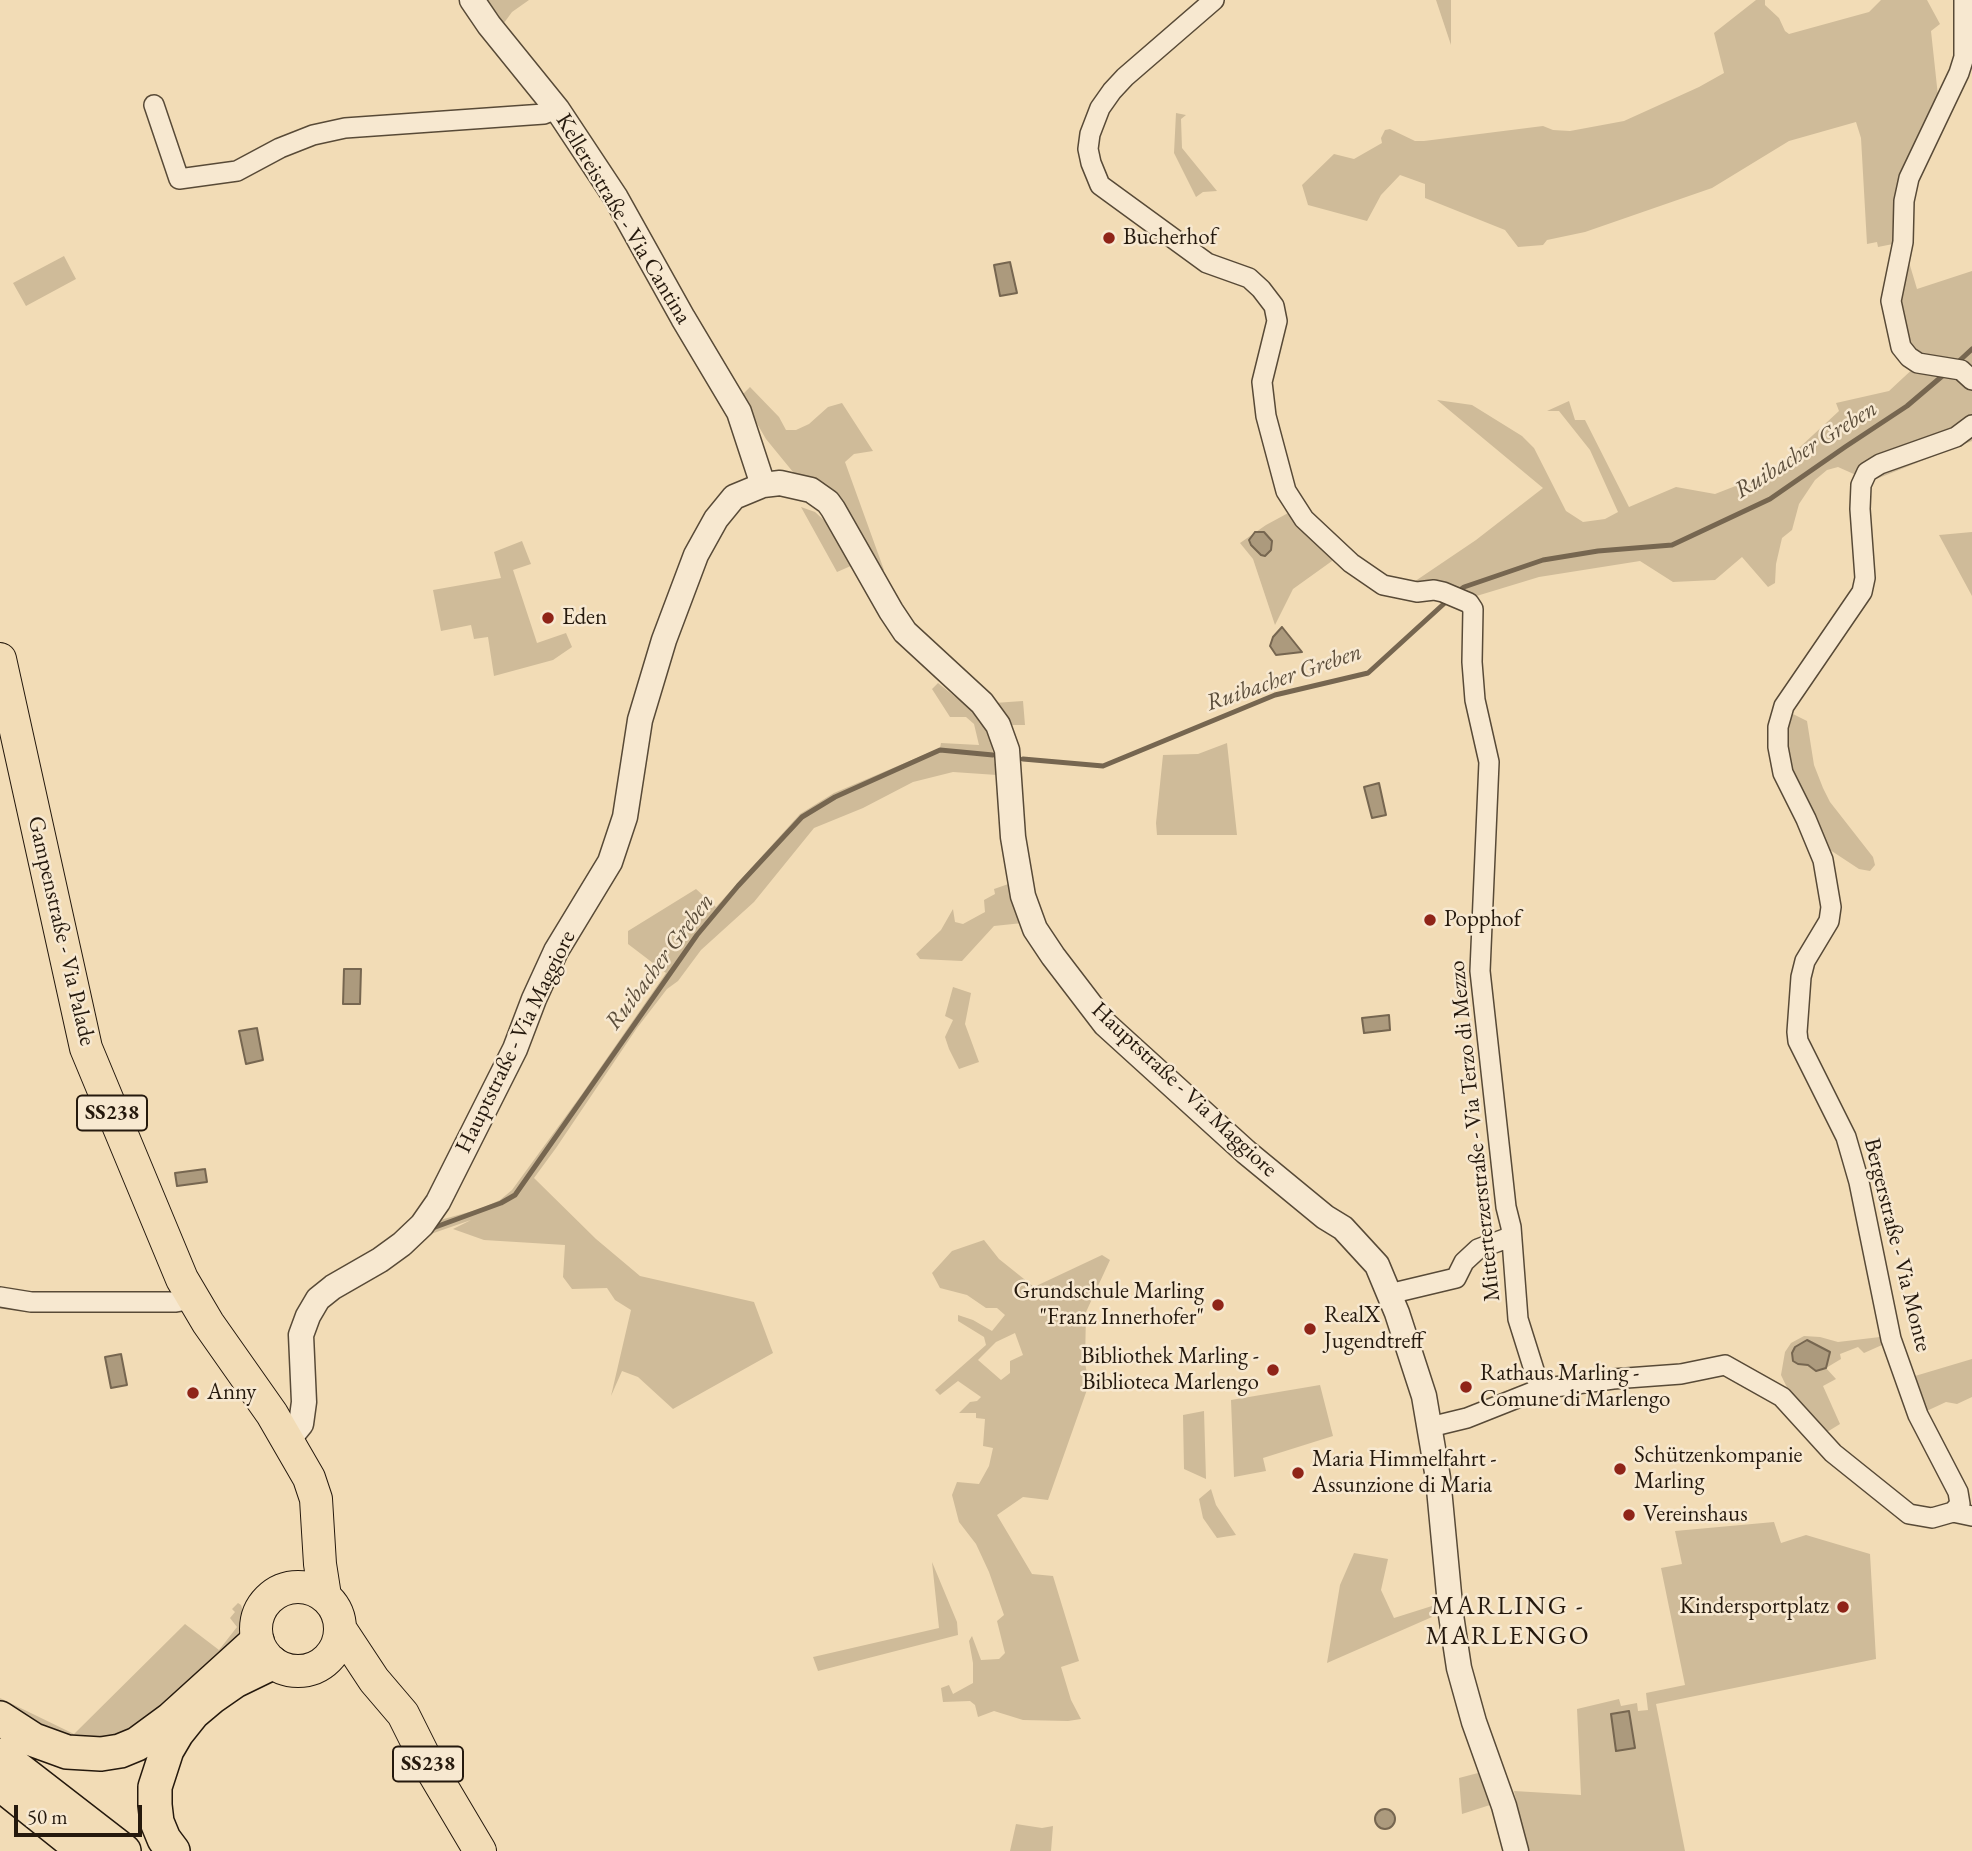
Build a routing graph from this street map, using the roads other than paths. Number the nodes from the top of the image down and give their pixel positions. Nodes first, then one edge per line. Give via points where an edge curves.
1 (472, 0) edge
2 (1214, 0) edge
3 (1964, 0) edge
4 (154, 105) dead end
5 (557, 110) junction
6 (1972, 380) edge
7 (1972, 425) edge
8 (771, 484) junction
9 (0, 659) edge
10 (1510, 1237) junction
11 (1389, 1294) junction
12 (0, 1297) edge
13 (193, 1299) junction
14 (1540, 1389) junction
15 (1430, 1427) junction
16 (288, 1440) junction
17 (1962, 1514) edge
18 (317, 1528) junction
19 (286, 1588) junction
20 (326, 1596) junction
21 (341, 1630) junction
22 (265, 1652) junction
23 (318, 1666) junction
24 (374, 1680) junction
25 (0, 1718) edge
26 (0, 1755) edge
27 (0, 1783) edge
28 (84, 1851) edge
29 (124, 1851) edge
30 (173, 1851) edge
31 (480, 1851) edge
32 (1516, 1851) edge

1 - 5 street, Kellereistraße - Via Cantina
2 - 10 street, Mitterterzerstraße - Via Terzo di Mezzo via 1125,77 1106,100 1088,149 1100,185 1207,263 1249,278 1274,306 1277,321 1262,382 1266,416 1286,491 1304,519 1351,563 1384,585 1417,592 1434,590 1469,603 1473,610 1475,700 1489,762 1480,971
3 - 6 street via 1964,57 1909,178 1892,301 1900,347 1909,357 1918,363 1961,370
4 - 5 street via 179,179 237,171 280,148 345,128
5 - 8 street, Kellereistraße - Via Cantina via 616,198 739,412
7 - 17 street, Bergerstraße - Via Monte via 1956,437 1867,472 1861,485 1862,592 1784,706 1778,727 1783,773 1823,860 1831,907 1829,921 1805,961 1798,1041 1846,1137 1891,1339 1918,1415 1958,1492
8 - 11 street, Hauptstraße - Via Maggiore via 811,491 828,502 905,632 982,703 998,725 1007,750 1013,837 1023,896 1035,929 1105,1024 1246,1152 1354,1240 1377,1265
8 - 16 street, Hauptstraße - Via Maggiore via 734,497 696,555 642,713 625,817 610,862 556,951 515,1049 438,1202 402,1244 333,1287 318,1299 308,1316 301,1335 302,1424
9 - 13 main road, Gampenstraße - Via Palade / SS238 via 81,1032
10 - 11 street via 1478,1249 1456,1278
10 - 14 street, Mitterterzerstraße - Via Terzo di Mezzo via 1518,1319
11 - 15 street, Hauptstraße - Via Maggiore
12 - 13 street via 31,1302
13 - 16 main road, Gampenstraße - Via Palade / SS238
14 - 15 street via 1467,1418
14 - 17 street via 1681,1374 1725,1364 1782,1397 1833,1453 1909,1514 1932,1518
15 - 32 street, Hauptstraße - Via Maggiore via 1459,1668
16 - 18 main road, Gampenstraße - Via Palade / SS238 via 316,1499
18 - 19 main road, Gampenstraße - Via Palade / SS238
18 - 20 main road, Gampenstraße - Via Palade / SS238
19 - 20 main road via 300,1586
19 - 22 main road, SS238 via 271,1596 258,1615 255,1628
20 - 21 main road, SS238 via 337,1611
21 - 23 main road via 334,1651
21 - 24 main road, SS238
22 - 23 main road via 293,1671
22 - 25 highway via 137,1744 120,1751 67,1752 34,1740
22 - 30 highway via 185,1723 167,1750 155,1805 157,1822
23 - 24 main road
24 - 31 main road, SS238 via 403,1714
26 - 29 highway
27 - 28 highway

